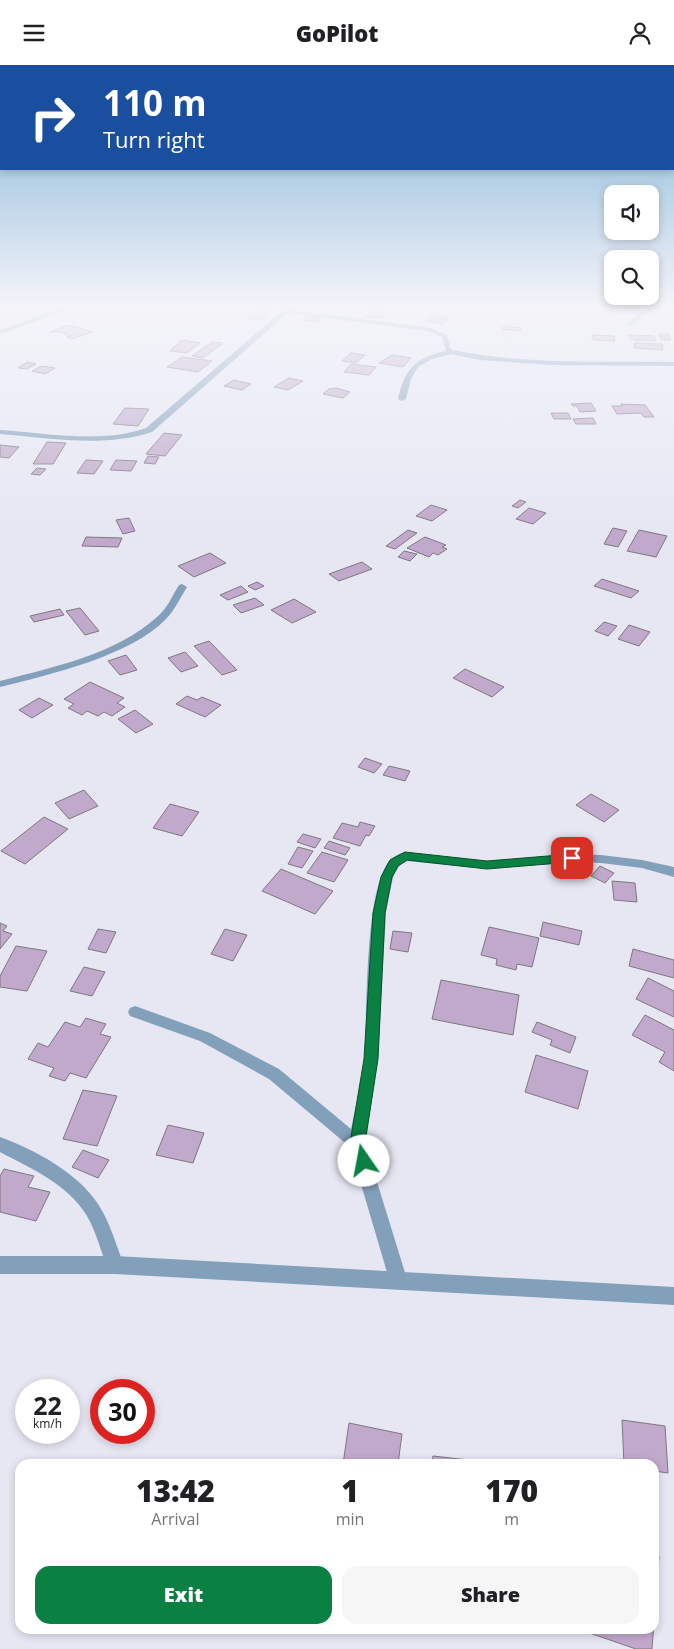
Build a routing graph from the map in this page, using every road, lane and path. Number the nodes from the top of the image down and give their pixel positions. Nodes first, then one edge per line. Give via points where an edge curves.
1 (206, 381) edge
2 (405, 381) edge
3 (402, 399) dead end
4 (0, 432) edge
5 (182, 587) dead end
6 (0, 684) edge
7 (674, 872) edge
8 (135, 1012) dead end
9 (358, 1143) junction
10 (0, 1144) edge
11 (0, 1265) edge
12 (115, 1265) junction
13 (398, 1279) junction
14 (674, 1296) edge

1 - 4 street via 149,430 140,434 98,437
2 - 3 street
5 - 6 street via 162,617 142,633 102,651
7 - 9 street via 642,864 572,858 487,865 405,856 394,863 387,877 379,913 371,1059
8 - 9 street via 205,1037 274,1074
9 - 13 street
10 - 12 street via 44,1167 72,1187 93,1210
11 - 12 street
12 - 13 street
13 - 14 street

